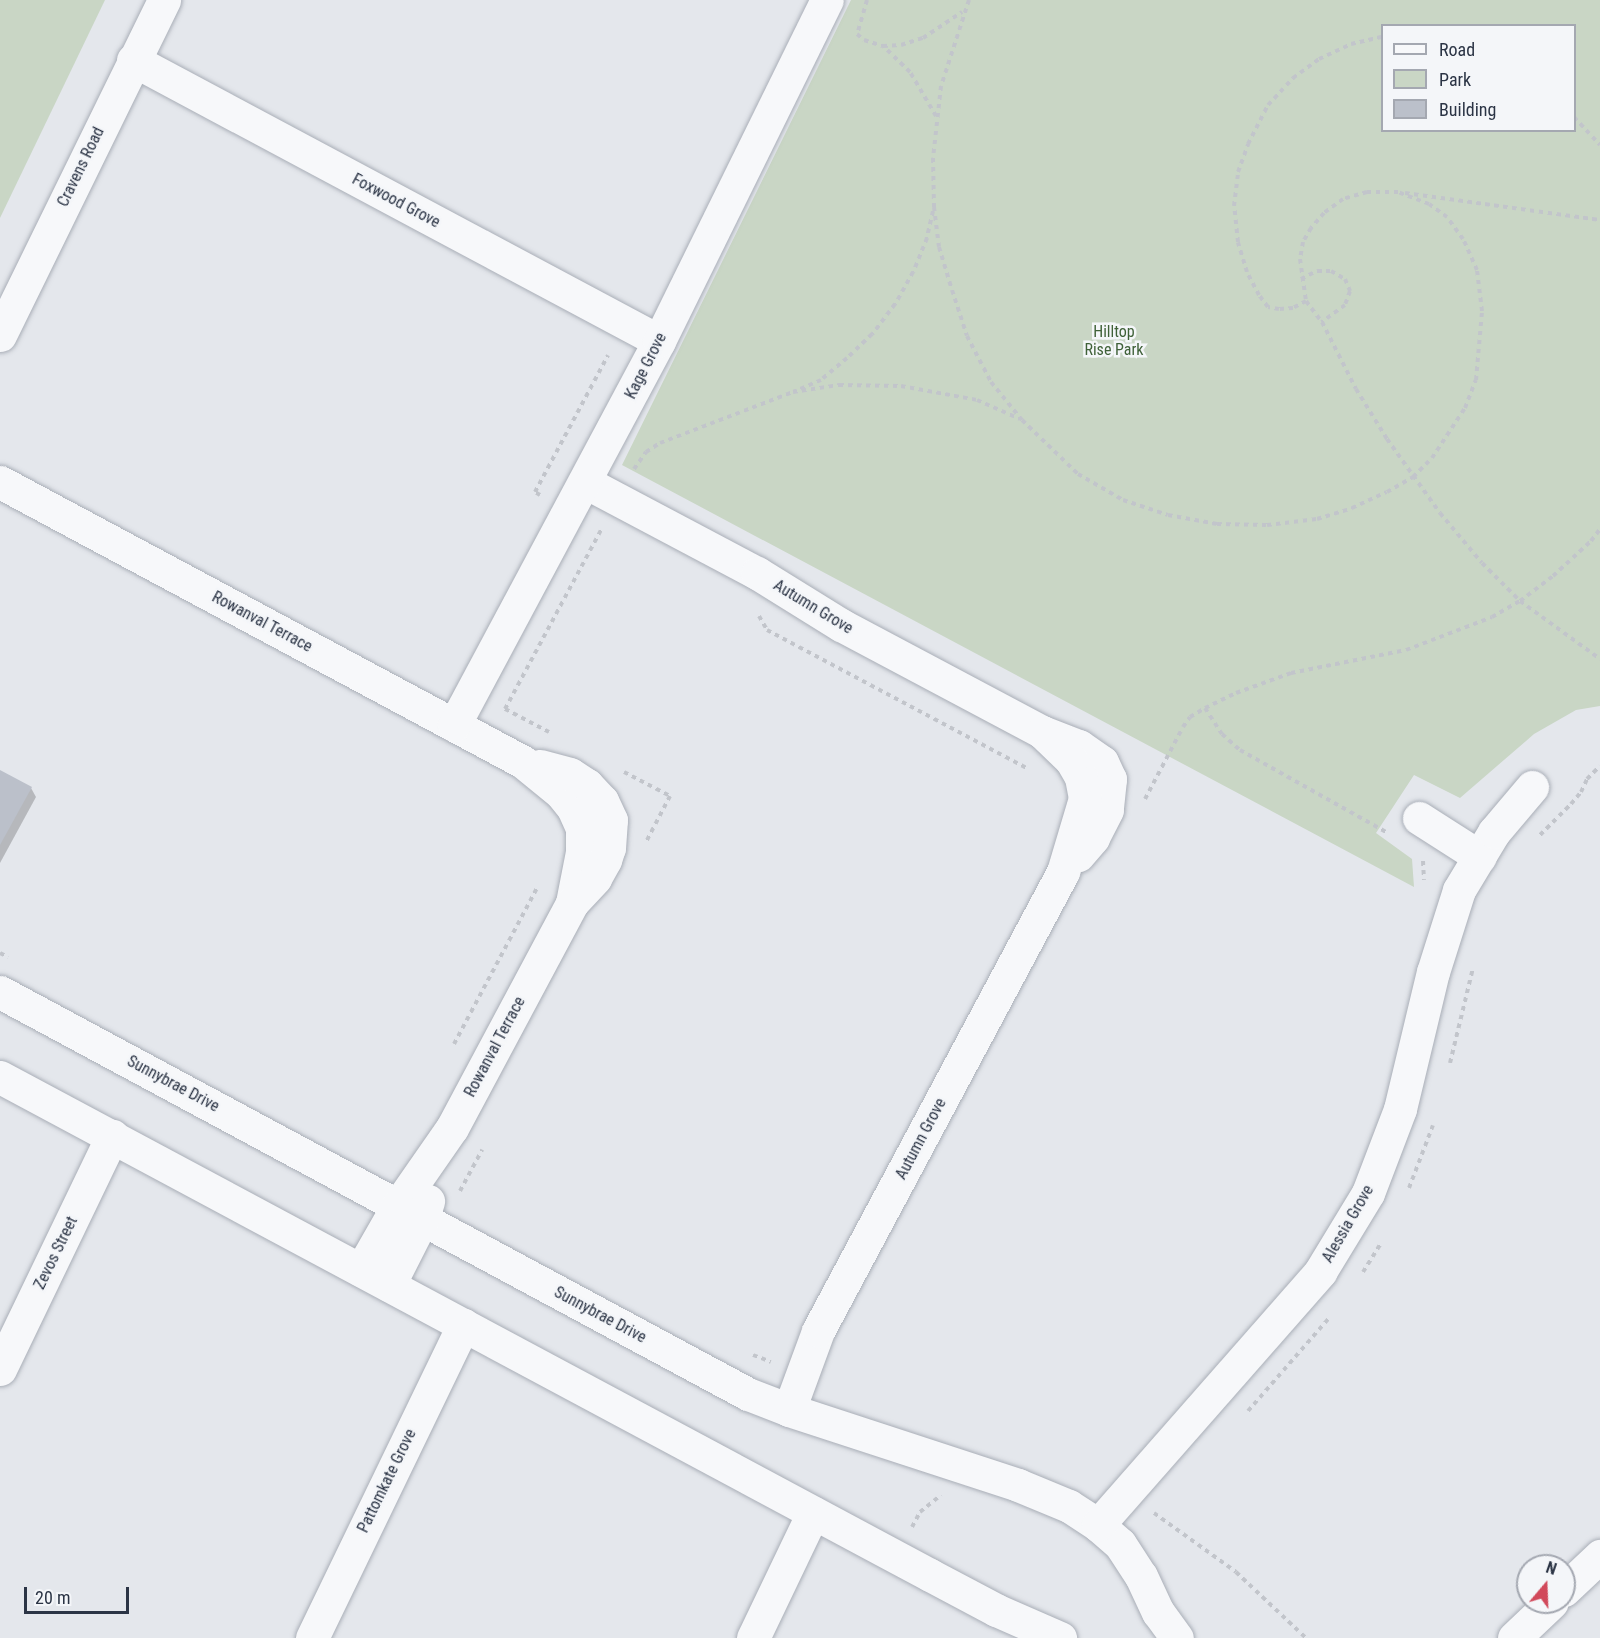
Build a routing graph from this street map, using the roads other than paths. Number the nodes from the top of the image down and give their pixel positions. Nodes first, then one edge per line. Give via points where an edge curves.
1 (164, 0) edge
2 (826, 0) edge
3 (133, 60) junction
4 (0, 334) edge
5 (659, 341) junction
6 (0, 482) edge
7 (585, 482) junction
8 (454, 725) junction
9 (1532, 787) dead end
10 (1406, 827) road end
11 (1480, 857) junction
12 (0, 992) edge
13 (0, 1077) edge
14 (112, 1136) junction
15 (410, 1214) junction
16 (375, 1278) junction
17 (463, 1325) junction
18 (0, 1370) edge
19 (789, 1410) junction
20 (813, 1513) junction
21 (1098, 1525) junction
22 (1600, 1556) edge
23 (1576, 1579) edge
24 (1539, 1614) edge
25 (312, 1638) edge
26 (753, 1638) edge
27 (1060, 1638) edge
28 (1177, 1638) edge
29 (1514, 1638) edge

1 - 3 street, Cravens Road
2 - 5 street, Kage Grove
3 - 4 street, Cravens Road
3 - 5 street, Foxwood Grove
5 - 7 street, Kage Grove
6 - 8 street, Rowanval Terrace
7 - 8 street, Kage Grove
7 - 19 street, Autumn Grove via 756,573 841,625 1042,732 1079,746 1102,762 1110,779 1107,810 1093,838 1063,872 818,1331
8 - 15 street, Rowanval Terrace via 523,762 579,780 602,801 611,820 609,848 595,878 572,903
9 - 11 street, Alessia Grove via 1494,832
10 - 11 street
11 - 21 street, Alessia Grove via 1460,890 1434,972 1400,1109 1368,1192 1320,1272
12 - 15 street, Sunnybrae Drive
13 - 14 street
14 - 16 street
14 - 18 street, Zevos Street
15 - 16 street, Rowanval Terrace
15 - 19 street, Sunnybrae Drive via 748,1394
16 - 17 street
17 - 20 street
17 - 25 street, Pattomkate Grove
19 - 21 street, Sunnybrae Drive via 1018,1485 1069,1506
20 - 26 street
20 - 27 street via 996,1610
21 - 28 street, Sunnybrae Drive via 1120,1544
22 - 23 street
24 - 29 street

